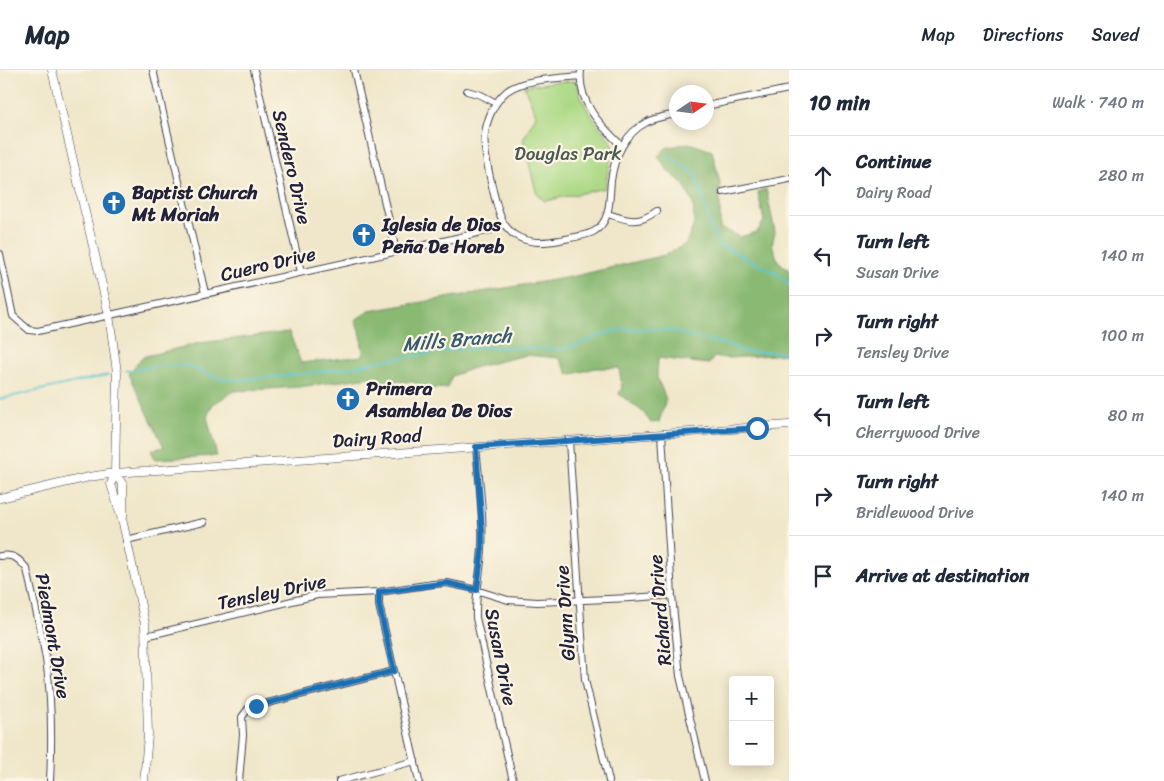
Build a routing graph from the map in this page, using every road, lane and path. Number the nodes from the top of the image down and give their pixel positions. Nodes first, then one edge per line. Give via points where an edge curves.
1 (52, 70) edge
2 (153, 70) edge
3 (254, 70) edge
4 (354, 70) edge
5 (581, 73) edge
6 (789, 89) edge
7 (467, 91) dead end
8 (496, 103) junction
9 (714, 104) edge
10 (669, 116) edge
11 (622, 146) junction
12 (789, 179) edge
13 (723, 192) dead end
14 (657, 210) dead end
15 (608, 214) junction
16 (503, 224) junction
17 (396, 251) junction
18 (0, 254) edge
19 (2, 272) edge
20 (301, 272) junction
21 (205, 293) junction
22 (110, 315) junction
23 (789, 425) edge
24 (662, 434) junction
25 (568, 440) junction
26 (476, 447) junction
27 (115, 473) junction
28 (0, 498) edge
29 (204, 522) dead end
30 (123, 523) junction
31 (126, 540) junction
32 (0, 556) edge
33 (477, 590) junction
34 (379, 592) junction
35 (672, 595) junction
36 (579, 601) junction
37 (146, 636) junction
38 (394, 671) junction
39 (415, 761) junction
40 (50, 781) edge
41 (144, 781) edge
42 (239, 781) edge
43 (339, 781) edge
44 (420, 781) edge
45 (513, 781) edge
46 (609, 781) edge
47 (705, 781) edge

1 - 22 street
2 - 21 street
3 - 20 street, Sendero Drive
4 - 17 street
5 - 8 street via 523,84 508,90
5 - 11 street via 591,112
6 - 9 street
7 - 8 street
8 - 16 street via 486,125 484,148
10 - 11 street via 648,121 632,132
11 - 15 street via 611,180
12 - 13 street
14 - 15 street via 646,219 634,222
15 - 16 street via 593,232 538,243 512,233
16 - 17 street, Cuero Drive via 494,229
17 - 20 street, Cuero Drive
18 - 19 street
19 - 22 street, Cuero Drive via 13,316 28,330 38,331
20 - 21 street, Cuero Drive
21 - 22 street, Cuero Drive
22 - 27 street via 117,372
23 - 24 street, Dairy Road
24 - 25 street, Dairy Road
24 - 35 street, Richard Drive
25 - 26 street, Dairy Road
25 - 36 street, Glynn Drive
26 - 27 street, Dairy Road
26 - 33 street, Susan Drive via 482,530
27 - 28 street, Dairy Road
27 - 30 street via 123,485
27 - 30 street via 111,484
29 - 31 street
30 - 31 street
31 - 37 street
32 - 40 street, Piedmont Drive via 19,559 27,569 46,658 52,738
33 - 34 street, Tensley Drive via 447,583
33 - 36 street, Tensley Drive via 508,600
33 - 45 street, Susan Drive via 476,618
34 - 37 street, Tensley Drive via 317,594
34 - 38 street
35 - 36 street, Tensley Drive
35 - 47 street, Richard Drive via 680,676
36 - 46 street, Glynn Drive via 585,680
37 - 41 street via 148,735
38 - 39 street
38 - 42 street via 248,709 242,717
39 - 43 street
39 - 44 street

